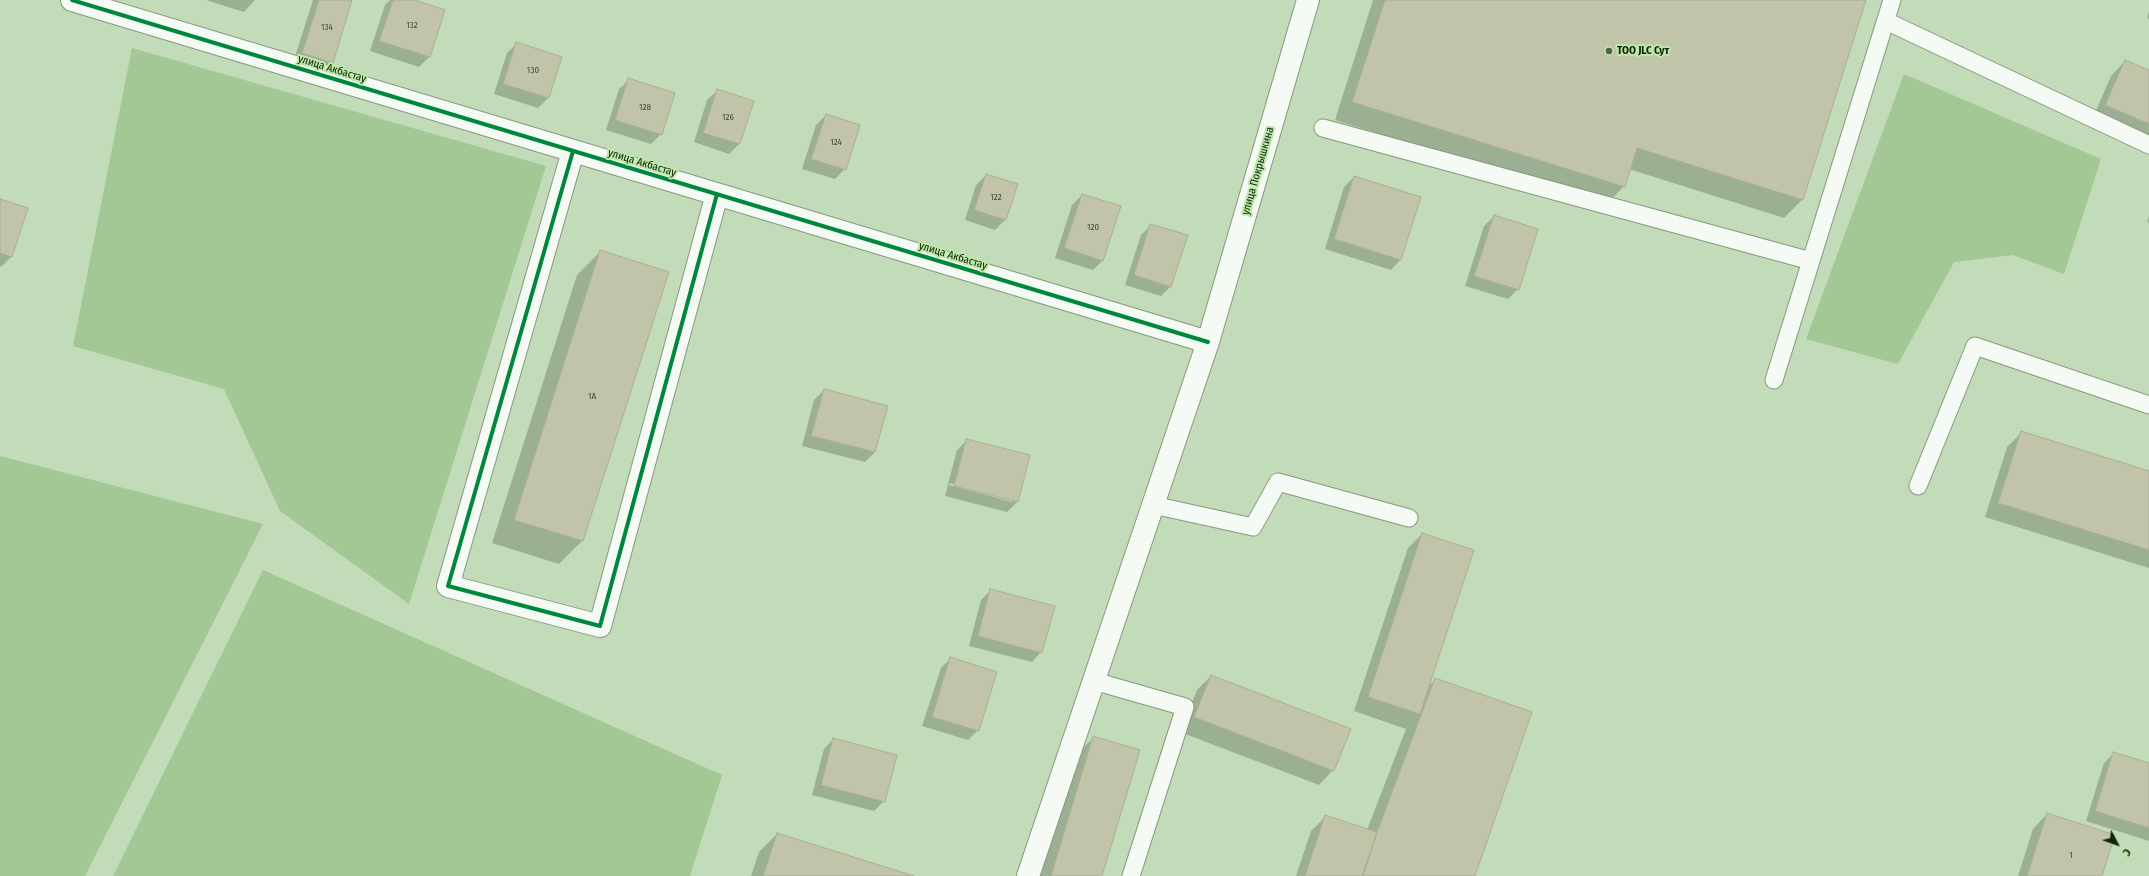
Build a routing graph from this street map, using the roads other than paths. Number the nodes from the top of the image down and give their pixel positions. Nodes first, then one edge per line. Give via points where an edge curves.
1 (72, 0) edge
2 (1308, 0) edge
3 (1892, 0) edge
4 (1886, 21) junction
5 (1323, 128) dead end
6 (2149, 145) edge
7 (573, 151) junction
8 (717, 194) junction
9 (1811, 261) junction
10 (1208, 342) junction
11 (1774, 380) dead end
12 (2149, 405) edge
13 (1918, 486) dead end
14 (1153, 505) junction
15 (1409, 518) dead end
16 (1094, 681) junction
17 (1028, 876) edge
18 (1131, 876) edge

1 - 7 street, улица Акбастау
2 - 10 street, улица Покрышкина
3 - 4 lane
4 - 6 lane
4 - 9 lane
5 - 9 lane
7 - 8 street, улица Акбастау
7 - 8 street via 448,586 600,626
8 - 10 street, улица Акбастау
9 - 11 lane
10 - 14 street, улица Покрышкина
12 - 13 lane via 1975,346
14 - 15 lane via 1253,527 1278,482
14 - 16 street, улица Покрышкина
16 - 17 street, улица Покрышкина
16 - 18 lane via 1185,707

